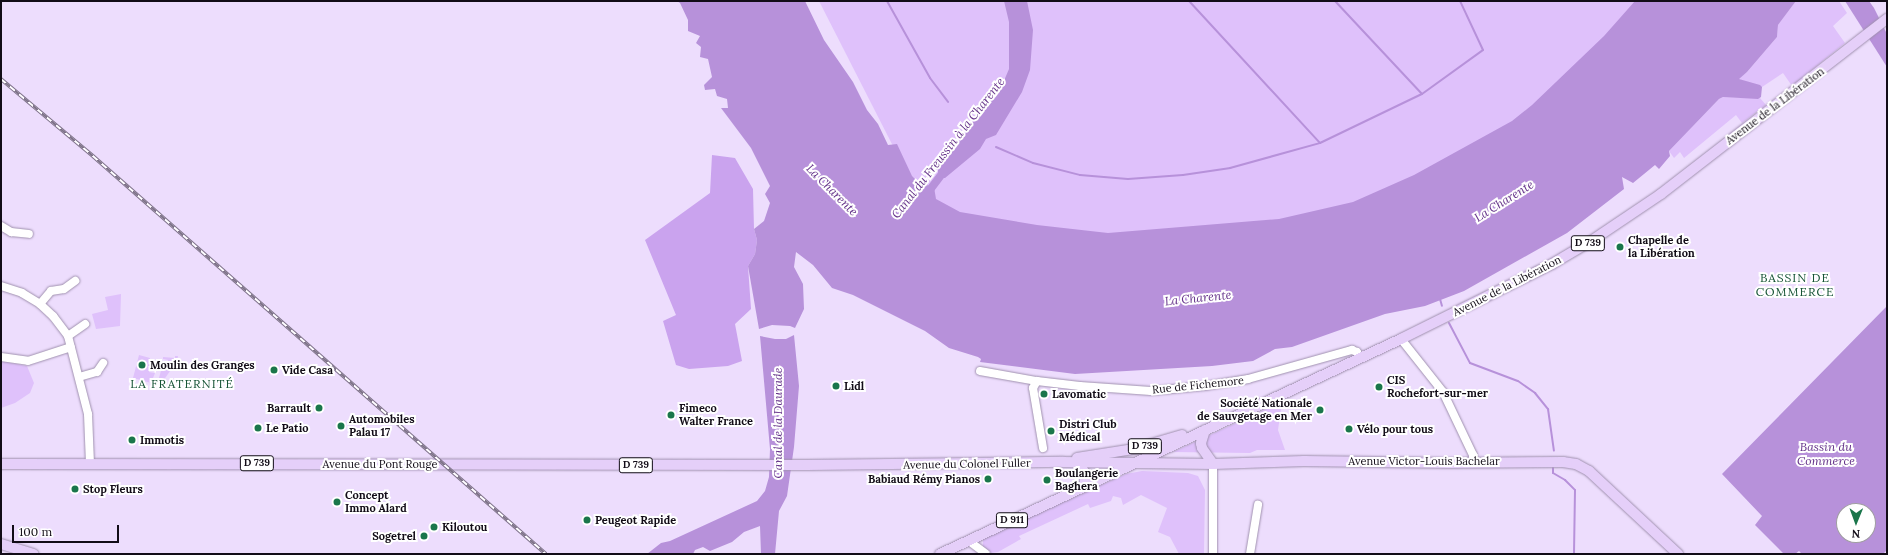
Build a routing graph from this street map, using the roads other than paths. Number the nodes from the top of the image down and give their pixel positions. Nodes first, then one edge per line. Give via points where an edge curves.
1 (1887, 19) edge
2 (1, 226) edge
3 (29, 234) dead end
4 (75, 281) dead end
5 (1, 286) edge
6 (40, 304) junction
7 (85, 324) dead end
8 (68, 336) junction
9 (1401, 339) junction
10 (71, 347) junction
11 (1, 357) edge
12 (1360, 358) junction
13 (103, 364) dead end
14 (980, 371) dead end
15 (79, 377) junction
16 (1037, 381) junction
17 (1224, 421) junction
18 (1205, 430) junction
19 (1043, 448) dead end
20 (1063, 462) junction
21 (1078, 462) junction
22 (1136, 462) junction
23 (1473, 462) junction
24 (90, 463) junction
25 (1, 464) edge
26 (1213, 464) junction
27 (760, 465) joint
28 (1085, 487) junction
29 (1258, 505) dead end
30 (969, 541) junction
31 (1, 544) edge
32 (34, 554) edge
33 (940, 554) edge
34 (986, 554) edge
35 (1213, 554) edge
36 (1250, 554) edge
37 (1678, 554) edge

1 - 9 main road, Avenue de la Libération / D 739 via 1660,194 1591,241 1514,284
2 - 3 street via 11,232
4 - 6 street via 64,288 51,291
5 - 6 street via 22,293
6 - 8 street
7 - 8 street
8 - 10 street
9 - 12 main road, Avenue de la Libération / D 739
9 - 23 street via 1443,392 1473,455
10 - 11 street via 28,360
10 - 15 street
12 - 16 street, Rue de Fichemore via 1357,352 1352,350 1248,379 1151,391
12 - 17 main road, Avenue de la Libération / D 739
13 - 15 street via 97,372
14 - 16 street, Rue de Fichemore
15 - 24 street via 88,414
16 - 19 street via 1033,388
17 - 18 main road, Avenue de la Libération / D 739
17 - 20 main road, D 739 via 1162,442 1081,456
18 - 22 main road, Avenue de la Libération / D 739
18 - 26 main road via 1202,448
20 - 21 main road, Avenue du Colonel Fuller / D 739
20 - 27 main road, Avenue du Colonel Fuller / D 739
21 - 22 main road, Avenue du Colonel Fuller / D 739
21 - 28 main road via 1085,473
22 - 26 main road, Avenue Victor-Louis Bachelar
22 - 28 main road, D 739
23 - 26 main road, Avenue Victor-Louis Bachelar via 1304,461
23 - 37 main road, Avenue Victor-Louis Bachelar via 1547,461 1576,464 1589,471
24 - 25 main road, Avenue du Pont Rouge / D 739
24 - 27 main road, Avenue du Pont Rouge / D 739
26 - 35 street
28 - 30 main road, D 911
29 - 36 street
30 - 33 main road, D 911
30 - 34 street
31 - 32 main road

